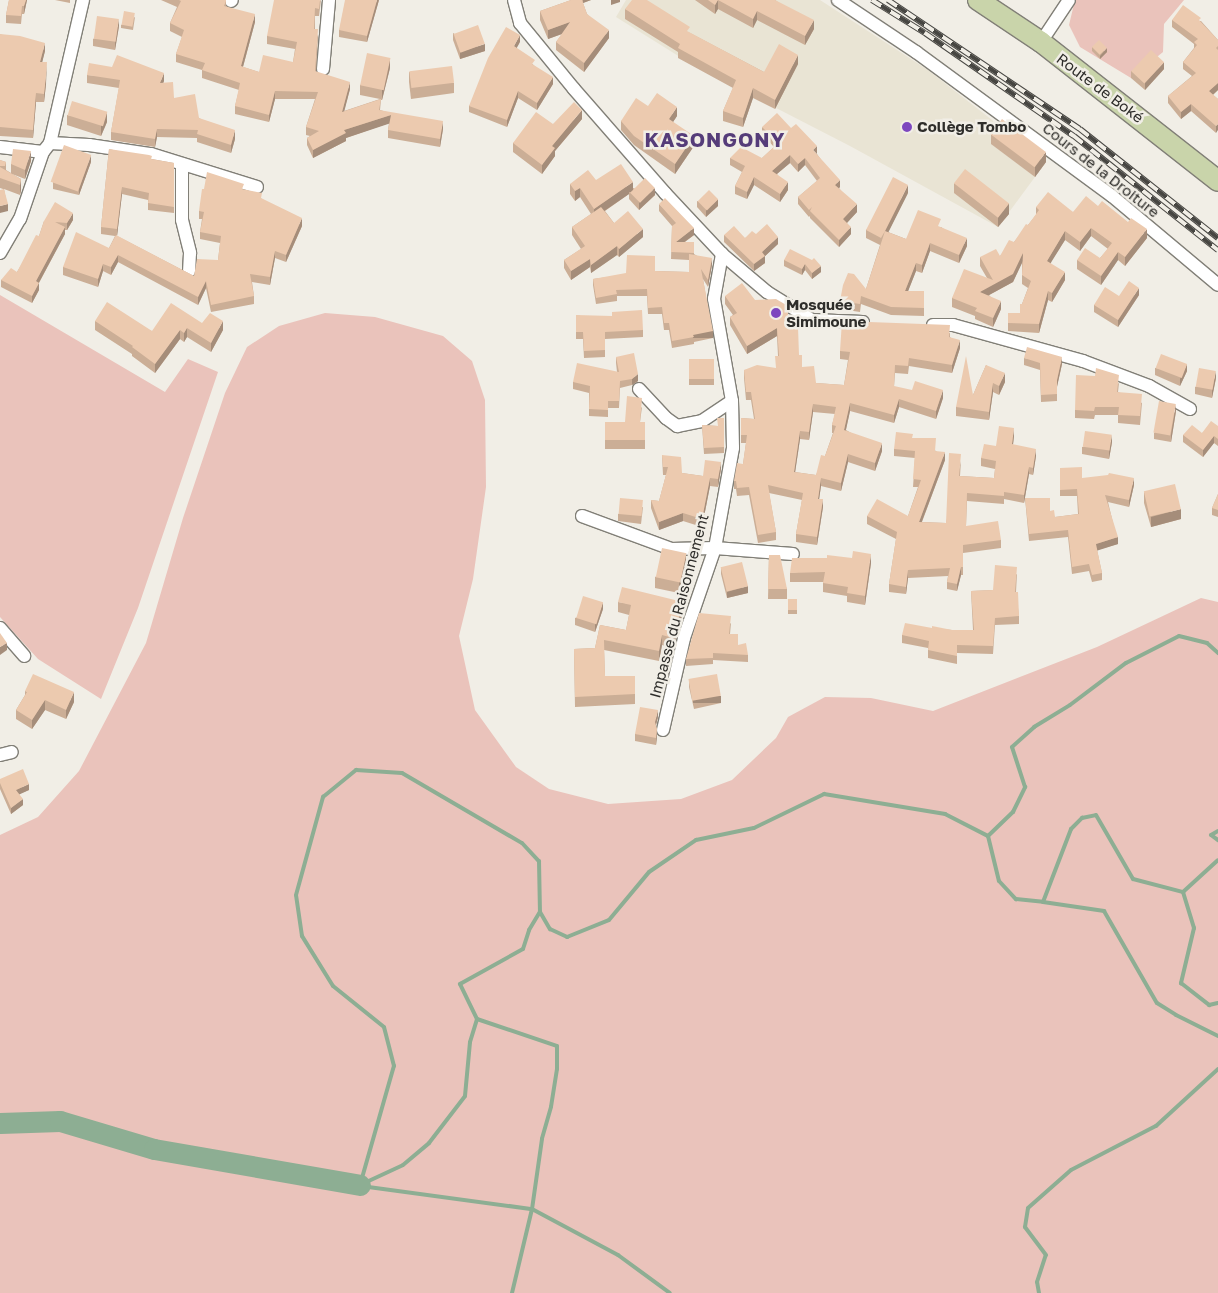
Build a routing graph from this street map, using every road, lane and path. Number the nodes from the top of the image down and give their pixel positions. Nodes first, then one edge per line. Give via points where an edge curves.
1 (83, 0) edge
2 (329, 0) edge
3 (514, 0) edge
4 (838, 0) edge
5 (978, 0) edge
6 (1069, 0) edge
7 (1040, 42) junction
8 (323, 69) dead end
9 (0, 147) edge
10 (47, 148) junction
11 (182, 164) junction
12 (1218, 181) edge
13 (257, 187) dead end
14 (0, 253) edge
15 (722, 254) junction
16 (189, 271) edge
17 (1218, 285) edge
18 (877, 323) edge
19 (924, 324) edge
20 (640, 389) dead end
21 (732, 402) junction
22 (1190, 409) dead end
23 (582, 516) dead end
24 (715, 548) junction
25 (793, 554) dead end
26 (0, 628) edge
27 (24, 656) dead end
28 (664, 730) dead end

1 - 10 street
2 - 8 street
3 - 15 street via 520,23 574,89
4 - 17 street, Cours de la Droiture via 916,52 1112,196
5 - 7 main road, Route de Boké
6 - 7 street
7 - 12 main road, Route de Boké
9 - 10 street
10 - 11 street via 89,145 151,154
10 - 14 street via 20,219
11 - 13 street
11 - 16 street via 182,220 190,253
15 - 18 street via 768,292 812,320
15 - 21 street, Impasse du Raisonnement via 714,299
19 - 22 street via 953,325 1083,360 1148,386
20 - 21 street via 666,418 678,426 702,421
21 - 24 street, Impasse du Raisonnement via 733,448
23 - 24 street via 671,549
24 - 25 street
24 - 28 street, Impasse du Raisonnement via 684,638
26 - 27 street

